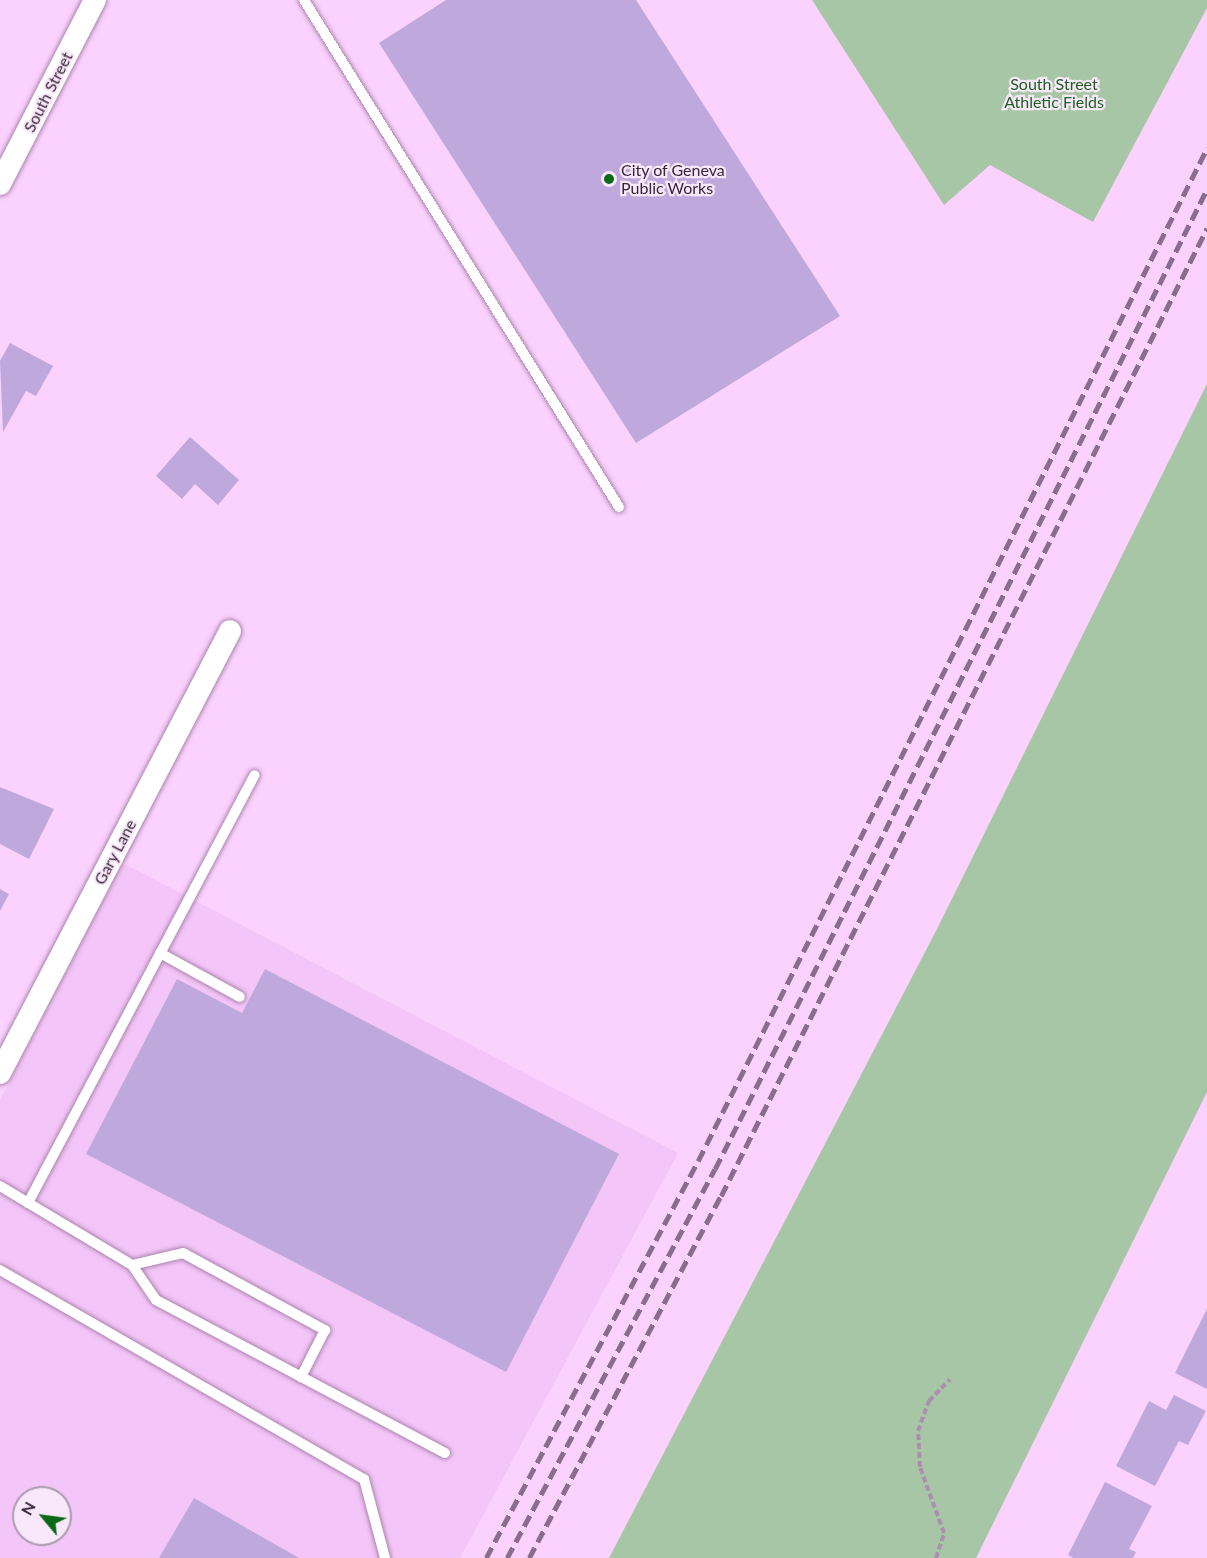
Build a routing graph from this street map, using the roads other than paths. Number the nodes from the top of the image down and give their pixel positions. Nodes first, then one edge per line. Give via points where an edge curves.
1 (95, 0) edge
2 (304, 0) edge
3 (0, 184) edge
4 (619, 507) dead end
5 (230, 631) dead end
6 (255, 775) dead end
7 (160, 953) junction
8 (240, 997) dead end
9 (0, 1073) edge
10 (0, 1186) edge
11 (28, 1203) junction
12 (132, 1265) junction
13 (0, 1270) edge
14 (301, 1377) junction
15 (445, 1453) dead end
16 (385, 1558) edge

1 - 3 street, South Street
2 - 4 lane
5 - 9 street, Gary Lane
6 - 7 lane
7 - 8 lane
7 - 11 lane
10 - 11 lane
11 - 12 lane
12 - 14 lane via 156,1300
12 - 14 lane via 183,1253 325,1330
13 - 16 lane via 364,1479
14 - 15 lane

